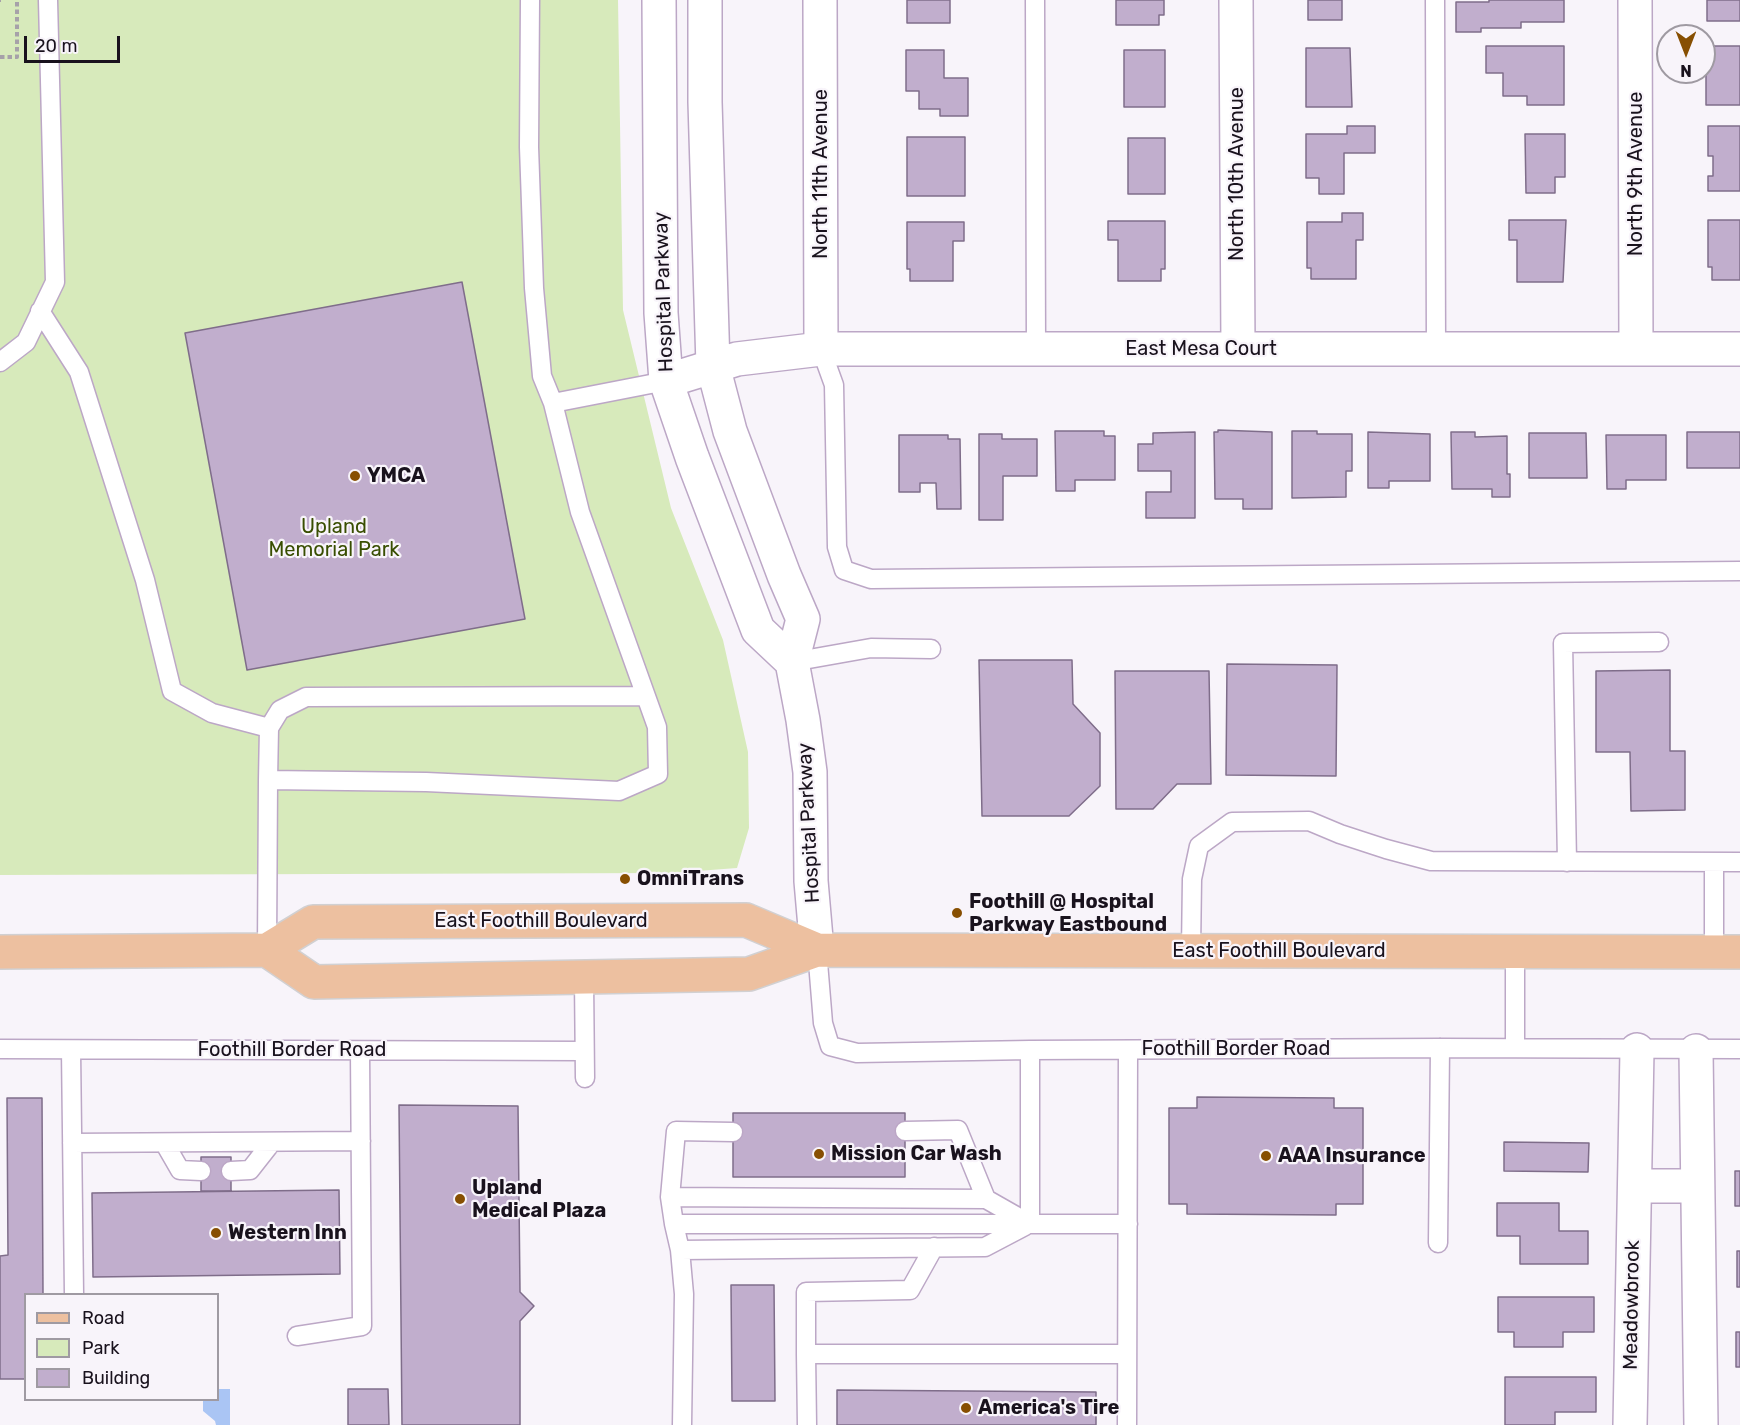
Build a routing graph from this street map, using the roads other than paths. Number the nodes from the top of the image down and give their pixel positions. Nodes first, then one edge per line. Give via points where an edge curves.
1 (48, 0) edge
2 (530, 0) edge
3 (659, 0) edge
4 (705, 0) edge
5 (820, 0) edge
6 (1035, 0) edge
7 (1236, 0) edge
8 (1435, 0) edge
9 (1635, 0) edge
10 (40, 311) junction
11 (1238, 348) junction
12 (1636, 348) junction
13 (821, 349) junction
14 (1036, 349) junction
15 (1740, 349) edge
16 (1436, 350) junction
17 (0, 362) edge
18 (713, 366) junction
19 (666, 381) junction
20 (553, 403) junction
21 (1740, 571) edge
22 (1659, 642) dead end
23 (931, 649) dead end
24 (792, 662) junction
25 (645, 696) junction
26 (269, 728) junction
27 (268, 780) junction
28 (1567, 862) junction
29 (1714, 862) junction
30 (1740, 862) edge
31 (267, 950) junction
32 (817, 950) junction
33 (1191, 950) junction
34 (1515, 951) junction
35 (0, 952) edge
36 (1727, 952) edge
37 (584, 979) junction
38 (1440, 1048) junction
39 (1515, 1048) junction
40 (0, 1049) edge
41 (1740, 1049) edge
42 (71, 1050) junction
43 (1030, 1050) junction
44 (1128, 1050) junction
45 (1637, 1050) junction
46 (360, 1051) junction
47 (584, 1051) junction
48 (1696, 1051) junction
49 (585, 1078) dead end
50 (905, 1131) dead end
51 (733, 1132) dead end
52 (361, 1141) junction
53 (272, 1142) junction
54 (72, 1143) junction
55 (165, 1144) junction
56 (201, 1171) dead end
57 (231, 1171) dead end
58 (1635, 1186) junction
59 (1697, 1186) junction
60 (670, 1197) junction
61 (986, 1199) junction
62 (674, 1224) junction
63 (1030, 1224) junction
64 (1128, 1224) junction
65 (1438, 1243) dead end
66 (934, 1247) junction
67 (680, 1250) junction
68 (74, 1293) edge
69 (297, 1336) dead end
70 (806, 1354) junction
71 (1128, 1354) junction
72 (682, 1425) edge
73 (807, 1425) edge
74 (1127, 1425) edge
75 (1630, 1425) edge
76 (1701, 1425) edge

1 - 10 lane via 55,282
2 - 20 lane via 529,147 534,288 542,376
3 - 19 street, Hospital Parkway via 661,313
4 - 18 street, Hospital Parkway
5 - 13 street, North 11th Avenue
6 - 14 lane
7 - 11 street, North 10th Avenue
8 - 16 lane
9 - 12 street, North 9th Avenue
10 - 17 lane via 26,342
10 - 26 lane via 80,372 145,580 172,691 212,712
11 - 14 street, East Mesa Court
11 - 16 street, East Mesa Court
12 - 15 street, East Mesa Court
12 - 16 street, East Mesa Court
13 - 14 street, East Mesa Court
13 - 18 street, East Mesa Court via 736,359
13 - 21 lane via 834,385 837,547 844,570 871,579
18 - 19 street, East Mesa Court
18 - 24 street, Hospital Parkway via 730,431 803,619
19 - 20 lane
19 - 24 street, Hospital Parkway via 758,630
20 - 25 lane via 580,512
22 - 28 lane via 1563,643
23 - 24 lane via 871,648
24 - 32 street, Hospital Parkway via 810,772 811,881
25 - 26 lane via 306,697 280,710
25 - 27 lane via 657,727 658,774 619,791
26 - 27 lane
27 - 31 lane
28 - 29 lane
28 - 33 lane via 1431,861 1309,821 1232,822 1199,846 1192,879
29 - 30 lane
29 - 36 lane
31 - 32 main road, East Foothill Boulevard via 313,922 746,920
31 - 35 main road
31 - 37 main road, East Foothill Boulevard via 314,982
32 - 33 main road, East Foothill Boulevard
32 - 37 main road, East Foothill Boulevard via 749,974
32 - 43 lane, Foothill Border Road via 823,1023 830,1046 857,1053
33 - 34 main road, East Foothill Boulevard
34 - 36 main road, East Foothill Boulevard
34 - 39 lane
37 - 47 lane
38 - 39 lane, Foothill Border Road
38 - 44 lane, Foothill Border Road
38 - 65 lane
39 - 45 lane, Foothill Border Road
40 - 42 lane, Foothill Border Road
41 - 48 lane, Foothill Border Road
42 - 46 lane, Foothill Border Road
42 - 54 lane
43 - 44 lane, Foothill Border Road
43 - 63 lane
44 - 64 lane
45 - 48 lane, Foothill Border Road
45 - 58 street, Meadowbrook
46 - 47 lane, Foothill Border Road
46 - 52 lane
47 - 49 lane
48 - 59 street
50 - 61 lane via 958,1130
51 - 60 lane via 676,1131
52 - 53 lane
52 - 69 lane via 362,1326
53 - 55 lane
53 - 57 lane via 250,1170
54 - 55 lane
54 - 68 lane
55 - 56 lane via 180,1170
58 - 59 street
58 - 75 street, Meadowbrook
59 - 76 street
60 - 61 lane
60 - 62 lane
61 - 63 lane
62 - 63 lane
62 - 67 lane
63 - 64 lane
63 - 66 lane via 985,1247
64 - 71 lane
66 - 67 lane
66 - 70 lane via 910,1290 806,1292
67 - 72 lane via 684,1294
70 - 71 lane
70 - 73 lane
71 - 74 lane

